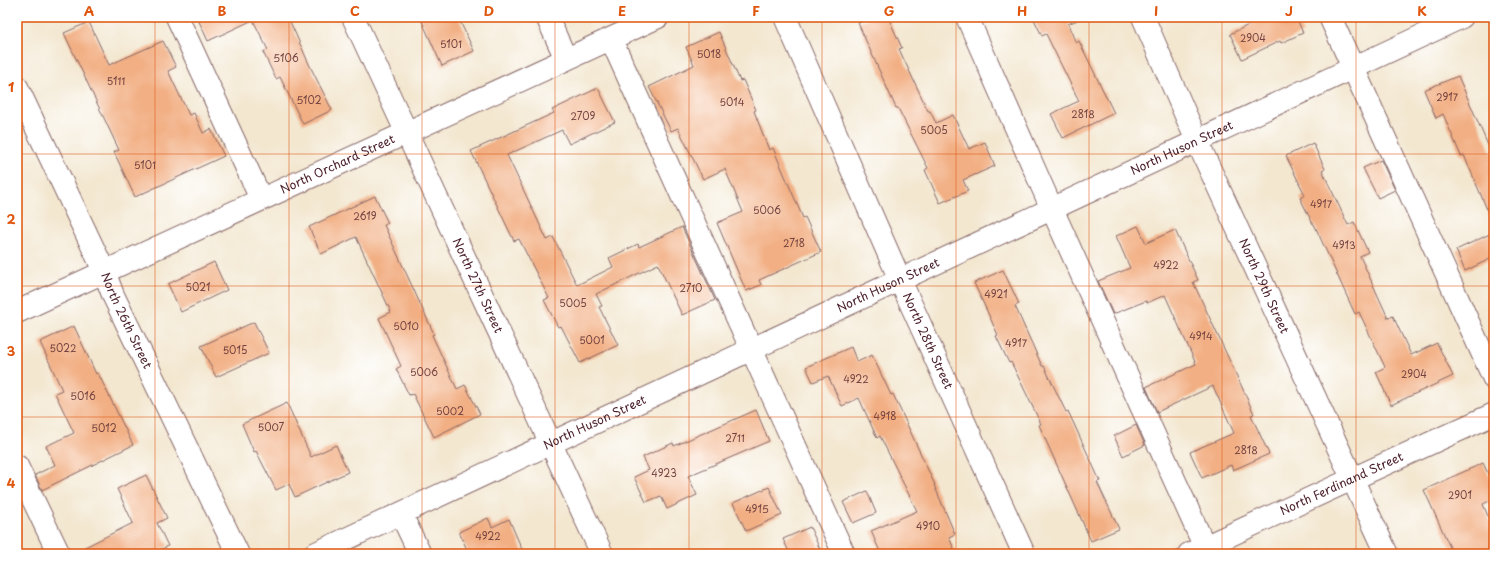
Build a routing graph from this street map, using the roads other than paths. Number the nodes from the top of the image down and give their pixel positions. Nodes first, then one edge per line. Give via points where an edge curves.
1 (177, 17) edge
2 (353, 17) edge
3 (547, 17) edge
4 (658, 17) edge
5 (785, 17) edge
6 (967, 17) edge
7 (1143, 17) edge
8 (1330, 17) edge
9 (1462, 17) edge
10 (611, 39) junction
11 (566, 59) junction
12 (1353, 68) junction
13 (17, 87) edge
14 (406, 132) junction
15 (1197, 141) junction
16 (261, 198) junction
17 (1052, 209) junction
18 (104, 271) junction
19 (900, 280) junction
20 (17, 312) edge
21 (751, 350) junction
22 (1494, 379) edge
23 (1494, 414) edge
24 (550, 444) junction
25 (17, 466) edge
26 (1352, 478) junction
27 (401, 514) junction
28 (1201, 552) edge
29 (59, 554) edge
30 (238, 554) edge
31 (314, 554) edge
32 (420, 554) edge
33 (602, 554) edge
34 (844, 554) edge
35 (1024, 554) edge
36 (1387, 554) edge

1 - 16 street
2 - 14 street, North 27th Street
3 - 11 street
4 - 10 street, North Orchard Street
5 - 19 street, North 28th Street
6 - 17 street
7 - 15 street, North 29th Street
8 - 12 street
9 - 12 street, North Huson Street
10 - 11 street, North Orchard Street
10 - 21 street
11 - 14 street, North Orchard Street
12 - 15 street, North Huson Street
12 - 22 street
13 - 18 street, North 26th Street
14 - 16 street, North Orchard Street
14 - 24 street, North 27th Street
15 - 17 street, North Huson Street
15 - 26 street, North 29th Street
16 - 18 street, North Orchard Street
17 - 19 street, North Huson Street
17 - 28 street
18 - 20 street, North Orchard Street
18 - 30 street, North 26th Street
19 - 21 street, North Huson Street
19 - 35 street, North 28th Street
21 - 24 street, North Huson Street
21 - 34 street
23 - 26 street, North Ferdinand Street
24 - 27 street, North Huson Street
24 - 33 street, North 27th Street
25 - 29 street
26 - 28 street, North Ferdinand Street
26 - 36 street, North 29th Street
27 - 31 street, North Huson Street
27 - 32 street

